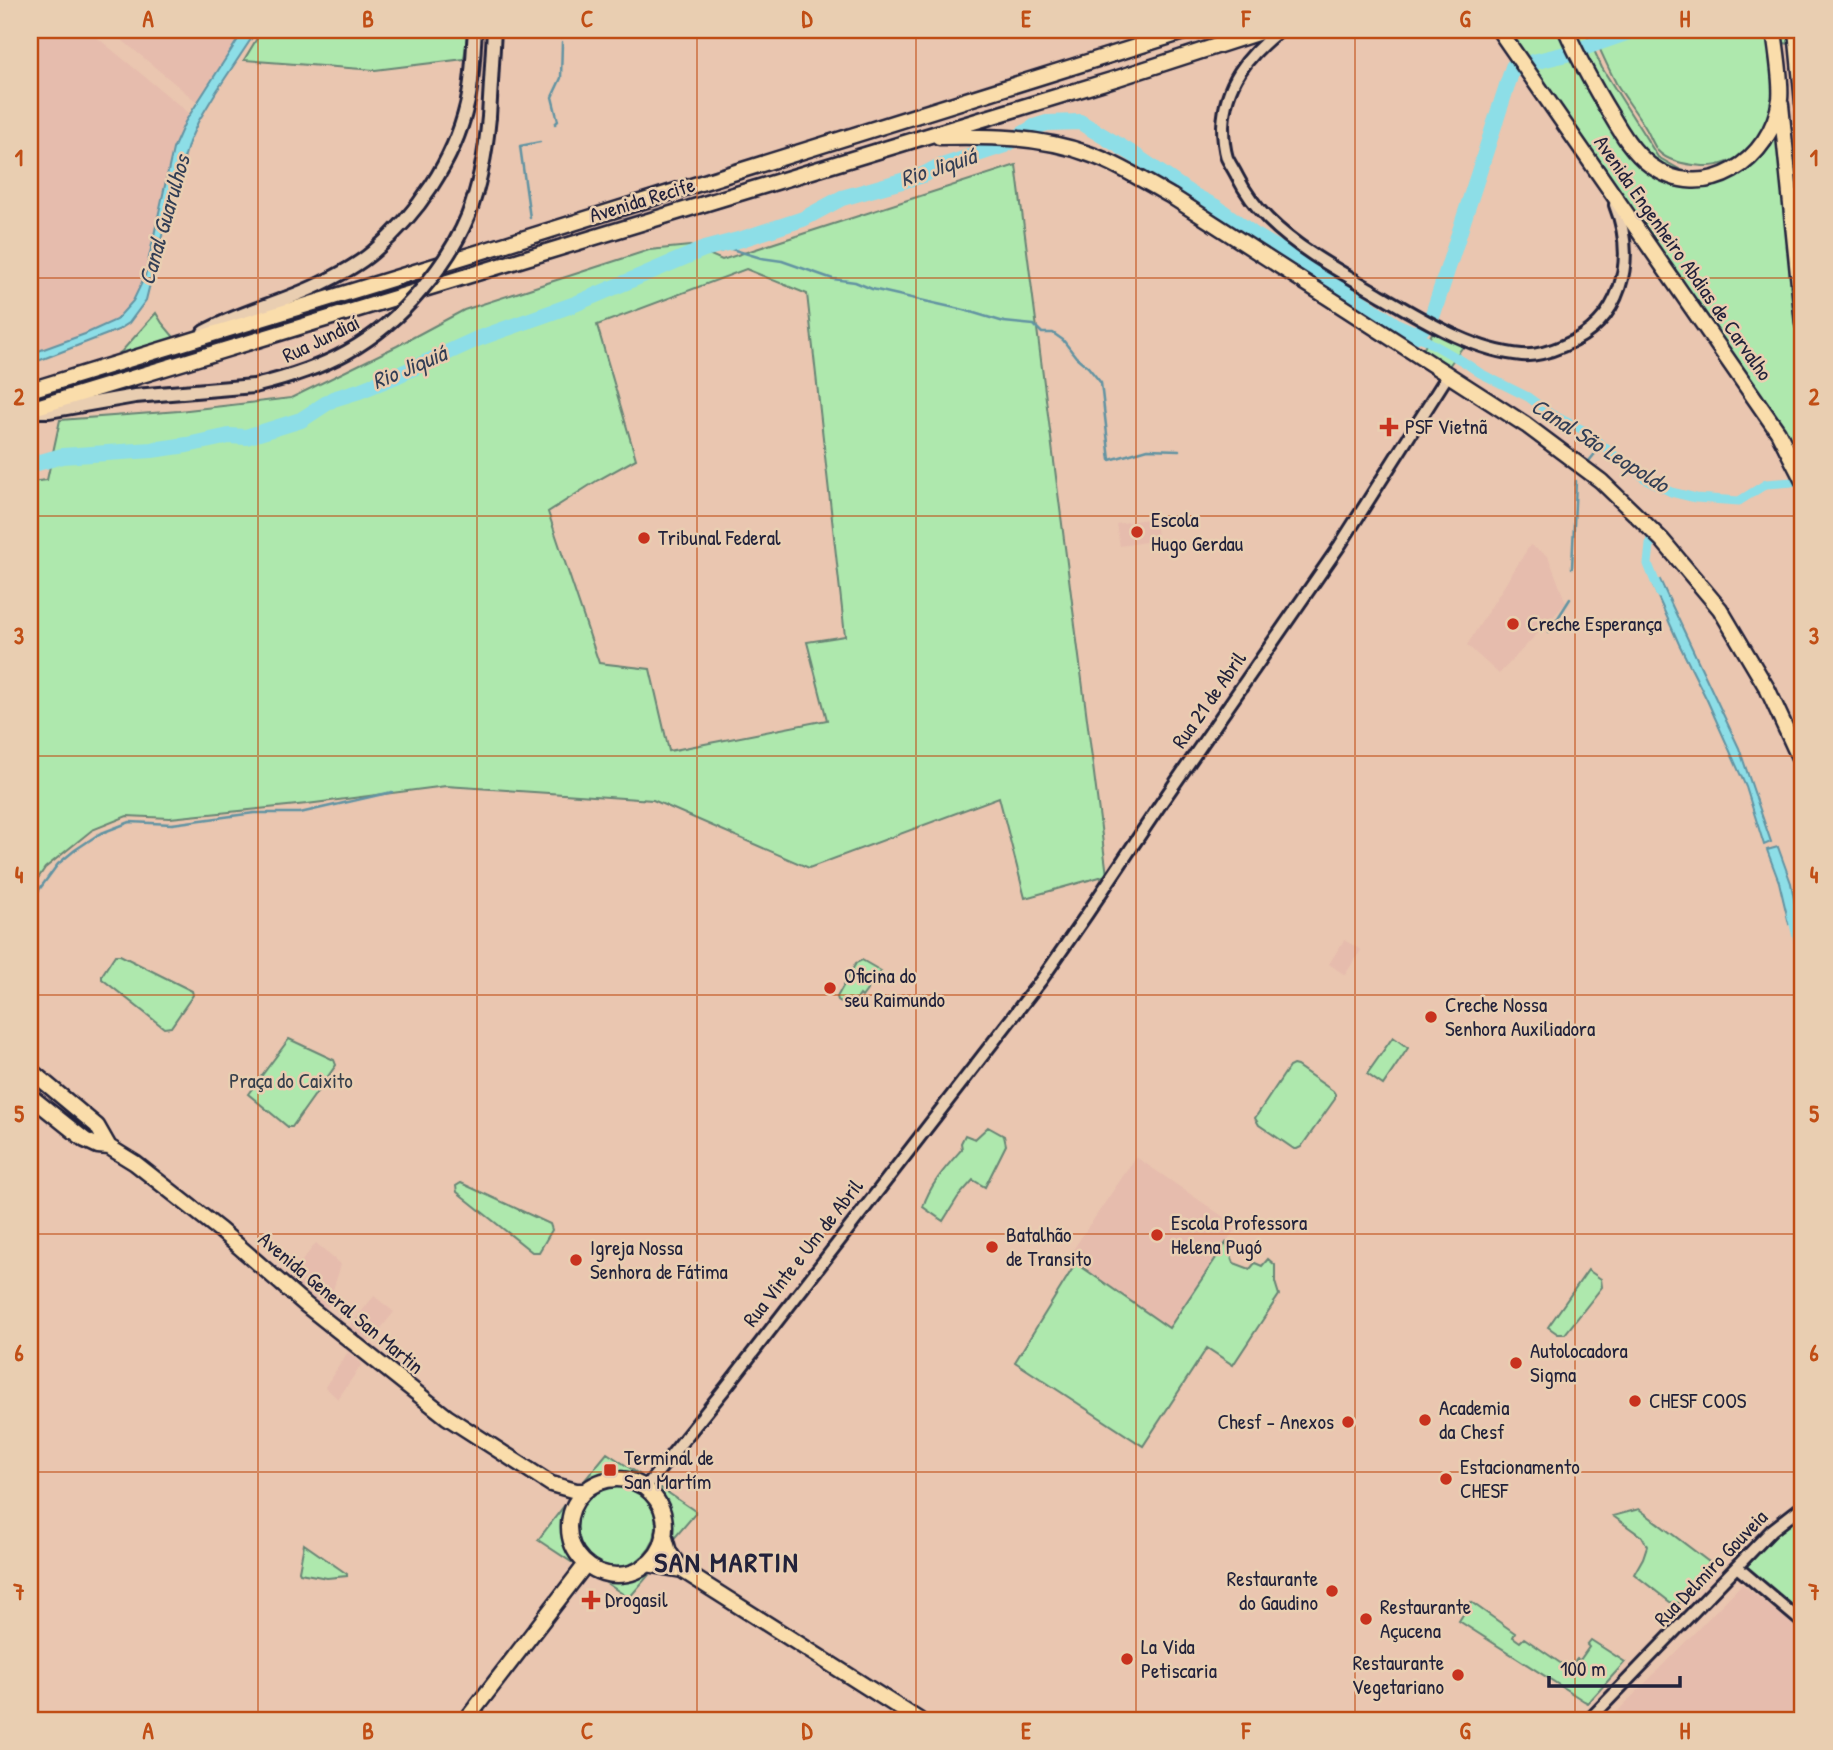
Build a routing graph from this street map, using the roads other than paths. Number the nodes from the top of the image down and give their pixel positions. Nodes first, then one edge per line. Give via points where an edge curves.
1 (475, 30) edge
2 (494, 30) edge
3 (1266, 30) edge
4 (1280, 30) edge
5 (1499, 30) edge
6 (1566, 30) edge
7 (1774, 30) edge
8 (1796, 30) edge
9 (1183, 31) edge
10 (1802, 76) edge
11 (1780, 97) junction
12 (1803, 103) edge
13 (916, 138) junction
14 (1609, 187) junction
15 (1803, 324) edge
16 (192, 339) junction
17 (1448, 375) junction
18 (30, 390) edge
19 (30, 410) edge
20 (1803, 481) edge
21 (1803, 766) edge
22 (993, 1043) joint
23 (30, 1070) edge
24 (30, 1096) edge
25 (109, 1147) junction
26 (551, 1484) junction
27 (645, 1488) junction
28 (585, 1491) junction
29 (1803, 1506) edge
30 (570, 1518) junction
31 (664, 1534) junction
32 (586, 1564) junction
33 (647, 1564) junction
34 (1737, 1567) junction
35 (682, 1570) junction
36 (1803, 1623) edge
37 (466, 1720) edge
38 (919, 1720) edge
39 (1590, 1720) edge

1 - 16 main road via 468,103 451,150 415,209 373,252 339,274
2 - 19 main road, Rua Jundiaí, bridge via 489,117 481,173 468,216 446,259 381,331 312,369 254,386
3 - 13 main road, Avenida Recife
4 - 14 street via 1261,45 1232,84 1224,115 1227,157 1247,194 1282,231 1320,259 1429,322 1482,347 1521,355 1547,352 1577,340 1609,309 1624,273 1623,227
5 - 14 main road, Avenida Engenheiro Abdias de Carvalho
6 - 11 main road via 1596,92 1632,148 1667,174 1693,180 1730,173 1754,155 1768,134
7 - 11 main road
8 - 10 main road
9 - 16 main road, Avenida Recife
10 - 12 main road
11 - 15 main road
13 - 17 main road via 1016,137 1087,153 1116,165
13 - 19 main road, Avenida Recife
14 - 20 main road, Avenida Engenheiro Abdias de Carvalho via 1778,432
16 - 18 main road, Avenida Recife
17 - 21 main road via 1601,481 1662,540 1720,609 1768,690
17 - 22 street, Rua 21 de Abril via 1340,545 1042,979
22 - 27 street, Rua Vinte e Um de Abril
23 - 25 main road via 97,1126
24 - 25 main road via 85,1140
25 - 26 main road, Avenida General San Martin via 220,1230 447,1417
26 - 28 main road, Avenida General San Martin
26 - 30 main road, Avenida General San Martin
27 - 28 main road via 614,1479
27 - 31 main road via 659,1503
28 - 30 main road
29 - 34 street, Rua Delmiro Gouveia
30 - 32 main road via 573,1546
31 - 33 main road
31 - 35 main road via 669,1552
32 - 33 main road via 617,1575
32 - 37 main road
33 - 35 main road
34 - 36 street
34 - 39 street, Rua Delmiro Gouveia
35 - 38 main road

